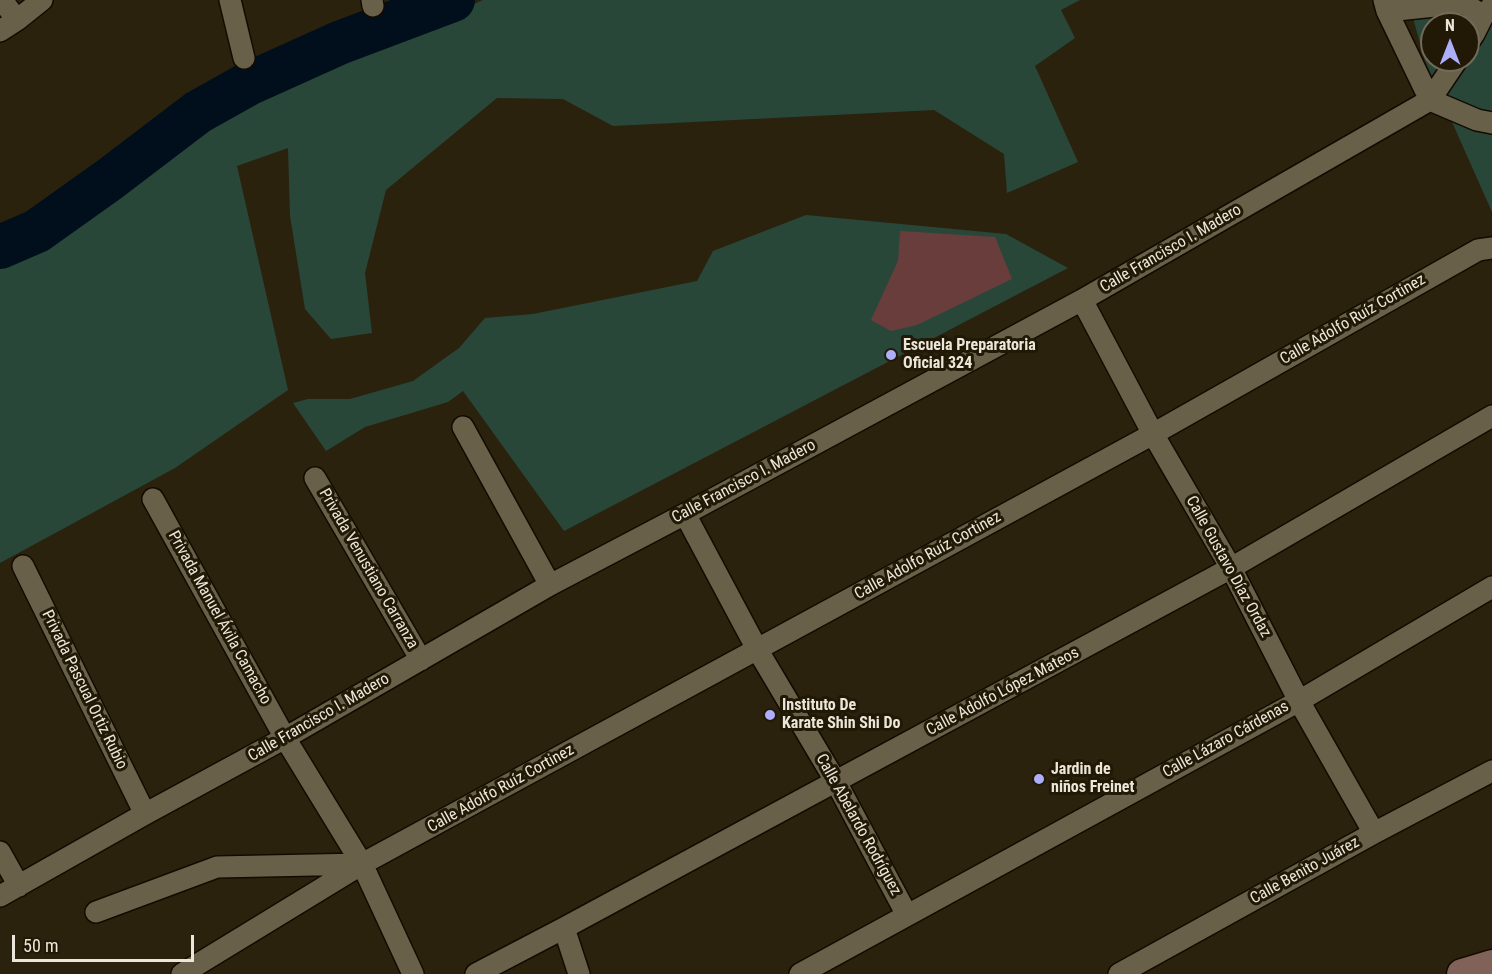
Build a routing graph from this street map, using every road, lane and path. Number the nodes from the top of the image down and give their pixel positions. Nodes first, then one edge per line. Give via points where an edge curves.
1 (2, 0) edge
2 (42, 0) edge
3 (230, 0) edge
4 (1385, 5) edge
5 (1487, 11) edge
6 (9, 26) edge
7 (244, 58) dead end
8 (1449, 72) edge
9 (1430, 100) junction
10 (1492, 123) edge
11 (1492, 248) edge
12 (1082, 300) junction
13 (1492, 416) edge
14 (463, 427) dead end
15 (1153, 434) junction
16 (315, 478) dead end
17 (153, 498) dead end
18 (685, 514) junction
19 (23, 566) dead end
20 (1231, 568) junction
21 (550, 585) junction
22 (1492, 587) edge
23 (757, 650) junction
24 (421, 660) junction
25 (1299, 701) junction
26 (285, 738) junction
27 (1492, 771) edge
28 (836, 782) junction
29 (145, 814) junction
30 (1374, 833) junction
31 (0, 852) edge
32 (362, 864) junction
33 (19, 886) junction
34 (0, 896) edge
35 (96, 912) dead end
36 (908, 915) junction
37 (564, 928) junction
38 (1492, 965) edge
39 (182, 974) edge
40 (413, 974) edge
41 (476, 974) edge
42 (579, 974) edge
43 (800, 974) edge
44 (1119, 974) edge
45 (1462, 974) edge

1 - 6 street
2 - 6 street
3 - 7 street
4 - 5 street via 1464,3
4 - 9 street
8 - 9 street
9 - 10 street
9 - 12 street, Calle Francisco I. Madero
11 - 15 street, Calle Adolfo Ruíz Cortinez via 1478,250
12 - 15 street, Calle Gustavo Díaz Ordaz
12 - 18 street, Calle Francisco I. Madero
13 - 20 street, Calle Adolfo López Mateos
14 - 21 street
15 - 20 street, Calle Gustavo Díaz Ordaz
15 - 23 street, Calle Adolfo Ruíz Cortinez
16 - 24 street, Privada Venustiano Carranza
17 - 26 street, Privada Manuel Ávila Camacho
18 - 21 street, Calle Francisco I. Madero
18 - 23 street, Calle Abelardo Rodríguez
19 - 29 street, Privada Pascual Ortiz Rubio
20 - 25 street, Calle Gustavo Díaz Ordaz
20 - 28 street, Calle Adolfo López Mateos
21 - 24 street, Calle Francisco I. Madero
22 - 25 street, Calle Lázaro Cárdenas
23 - 28 street, Calle Abelardo Rodríguez
23 - 32 street, Calle Adolfo Ruíz Cortinez
24 - 26 street, Calle Francisco I. Madero
25 - 30 street, Calle Gustavo Díaz Ordaz
25 - 36 street, Calle Lázaro Cárdenas
26 - 29 street, Calle Francisco I. Madero
26 - 32 street, Privada Manuel Ávila Camacho
27 - 30 street, Calle Benito Juárez
28 - 36 street, Calle Abelardo Rodríguez
28 - 37 street, Calle Adolfo López Mateos
29 - 33 street, Calle Francisco I. Madero
30 - 44 street, Calle Benito Juárez
31 - 33 street
32 - 35 street via 217,867
32 - 39 street, Calle Adolfo Ruíz Cortinez
32 - 40 street, Privada Manuel Ávila Camacho
33 - 34 street, Calle Francisco I. Madero
36 - 43 street, Calle Lázaro Cárdenas
37 - 41 street, Calle Adolfo López Mateos
37 - 42 street
38 - 45 main road

